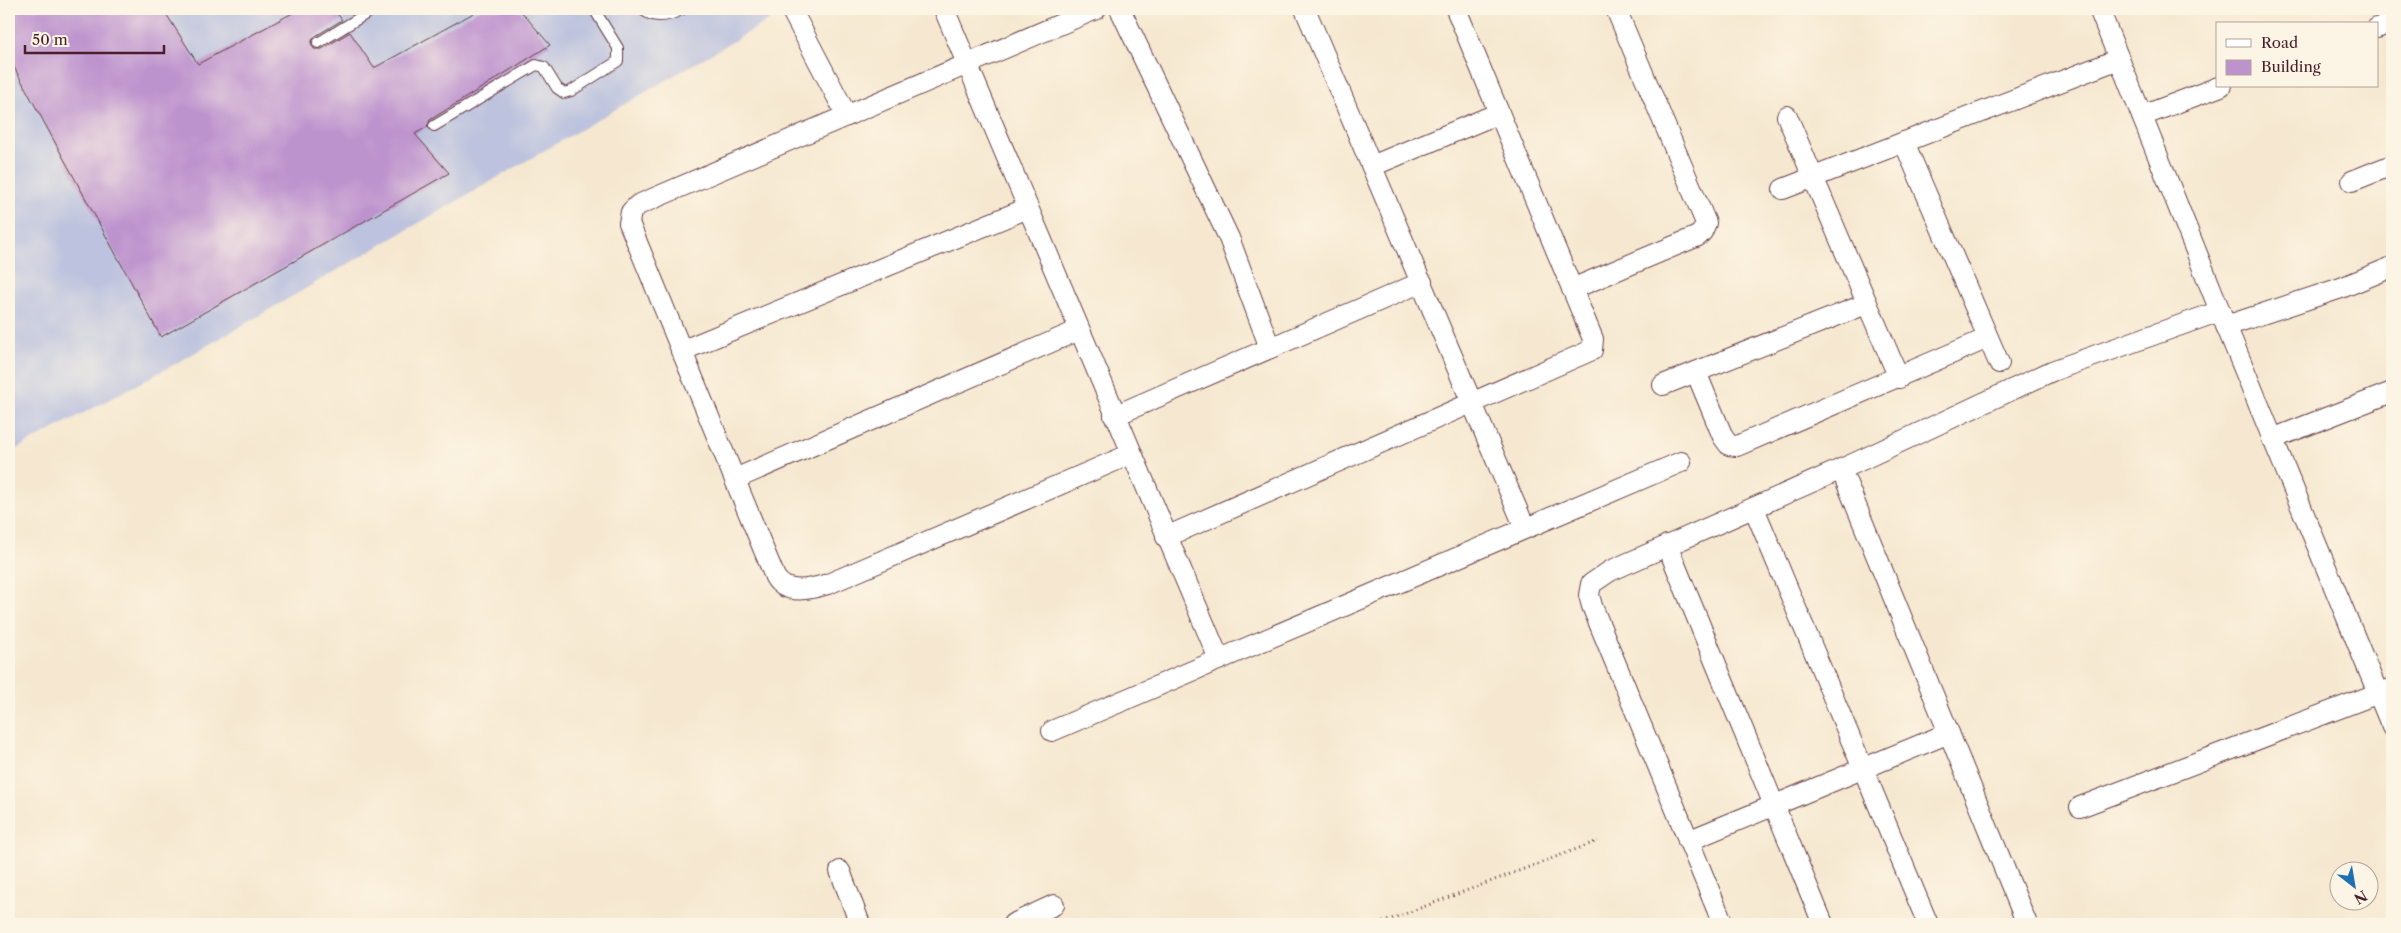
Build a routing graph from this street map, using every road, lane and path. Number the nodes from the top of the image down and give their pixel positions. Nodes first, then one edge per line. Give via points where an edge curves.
1 (374, 9) edge
2 (594, 9) edge
3 (642, 9) edge
4 (683, 9) edge
5 (791, 9) edge
6 (944, 9) edge
7 (1096, 9) edge
8 (1120, 9) edge
9 (1305, 9) edge
10 (1456, 9) edge
11 (1616, 9) edge
12 (2099, 9) edge
13 (361, 12) edge
14 (2392, 22) edge
15 (2378, 28) edge
16 (318, 42) dead end
17 (2119, 59) junction
18 (968, 64) junction
19 (2216, 88) edge
20 (1499, 113) junction
21 (847, 116) junction
22 (1787, 116) dead end
23 (2142, 116) junction
24 (434, 126) dead end
25 (1904, 142) junction
26 (1372, 166) junction
27 (2392, 166) edge
28 (1813, 178) junction
29 (2352, 181) dead end
30 (1783, 190) dead end
31 (1028, 208) junction
32 (2392, 267) edge
33 (1422, 282) junction
34 (1572, 289) junction
35 (1866, 304) junction
36 (2223, 318) junction
37 (1079, 330) junction
38 (1988, 338) junction
39 (1270, 348) junction
40 (682, 351) junction
41 (1999, 363) dead end
42 (1696, 372) junction
43 (1899, 378) junction
44 (1663, 385) dead end
45 (2392, 392) edge
46 (1473, 402) junction
47 (1114, 416) junction
48 (2272, 439) junction
49 (1131, 454) junction
50 (1681, 462) dead end
51 (1841, 469) junction
52 (735, 479) junction
53 (1754, 508) junction
54 (1525, 528) junction
55 (1166, 537) junction
56 (1668, 545) junction
57 (1219, 659) junction
58 (2385, 691) edge
59 (2392, 727) edge
60 (1052, 731) dead end
61 (1949, 733) junction
62 (1863, 769) junction
63 (1775, 806) junction
64 (2080, 807) dead end
65 (1598, 842) dead end
66 (1688, 842) junction
67 (840, 871) dead end
68 (1054, 905) dead end
69 (860, 924) edge
70 (1013, 924) edge
71 (1378, 924) edge
72 (1723, 924) edge
73 (1823, 924) edge
74 (1928, 924) edge
75 (2027, 924) edge

1 - 13 lane
2 - 24 lane via 618,48 618,58 613,66 564,93 544,67 536,65
3 - 4 lane via 660,16
5 - 21 street
6 - 18 street
7 - 18 street
8 - 39 street via 1229,238
9 - 26 street
10 - 20 street
11 - 34 street via 1706,223 1698,236
12 - 17 street
13 - 16 lane
14 - 15 street
17 - 23 street
17 - 25 street
18 - 21 street
18 - 31 street
19 - 23 street
20 - 26 street
20 - 34 street
21 - 40 street via 638,205 630,212 630,229
22 - 28 street
23 - 36 street
25 - 28 street
25 - 38 street
26 - 33 street
27 - 29 street
28 - 30 street
28 - 35 street
31 - 37 street
31 - 40 street
32 - 36 street via 2340,288
33 - 39 street
33 - 46 street
34 - 46 street via 1593,339 1592,350
35 - 42 street
35 - 43 street
36 - 48 street
36 - 51 street via 2069,364
37 - 47 street
37 - 52 street
38 - 41 street
38 - 43 street
39 - 47 street
40 - 52 street
42 - 43 street via 1723,437 1735,446
42 - 44 street
45 - 48 street
46 - 54 street
46 - 55 street
47 - 49 street
48 - 58 street
49 - 52 street via 828,584 801,589 791,589 778,583
49 - 55 street
50 - 54 street
51 - 53 street
51 - 61 street
53 - 56 street
53 - 62 street
54 - 57 street
55 - 57 street
56 - 63 street
56 - 66 street via 1597,578 1591,584 1589,595
57 - 60 street
58 - 59 street
58 - 64 street
61 - 62 street
61 - 75 street
62 - 63 street
62 - 74 street
63 - 66 street
63 - 73 street
65 - 71 path
66 - 72 street
67 - 69 street
68 - 70 street

